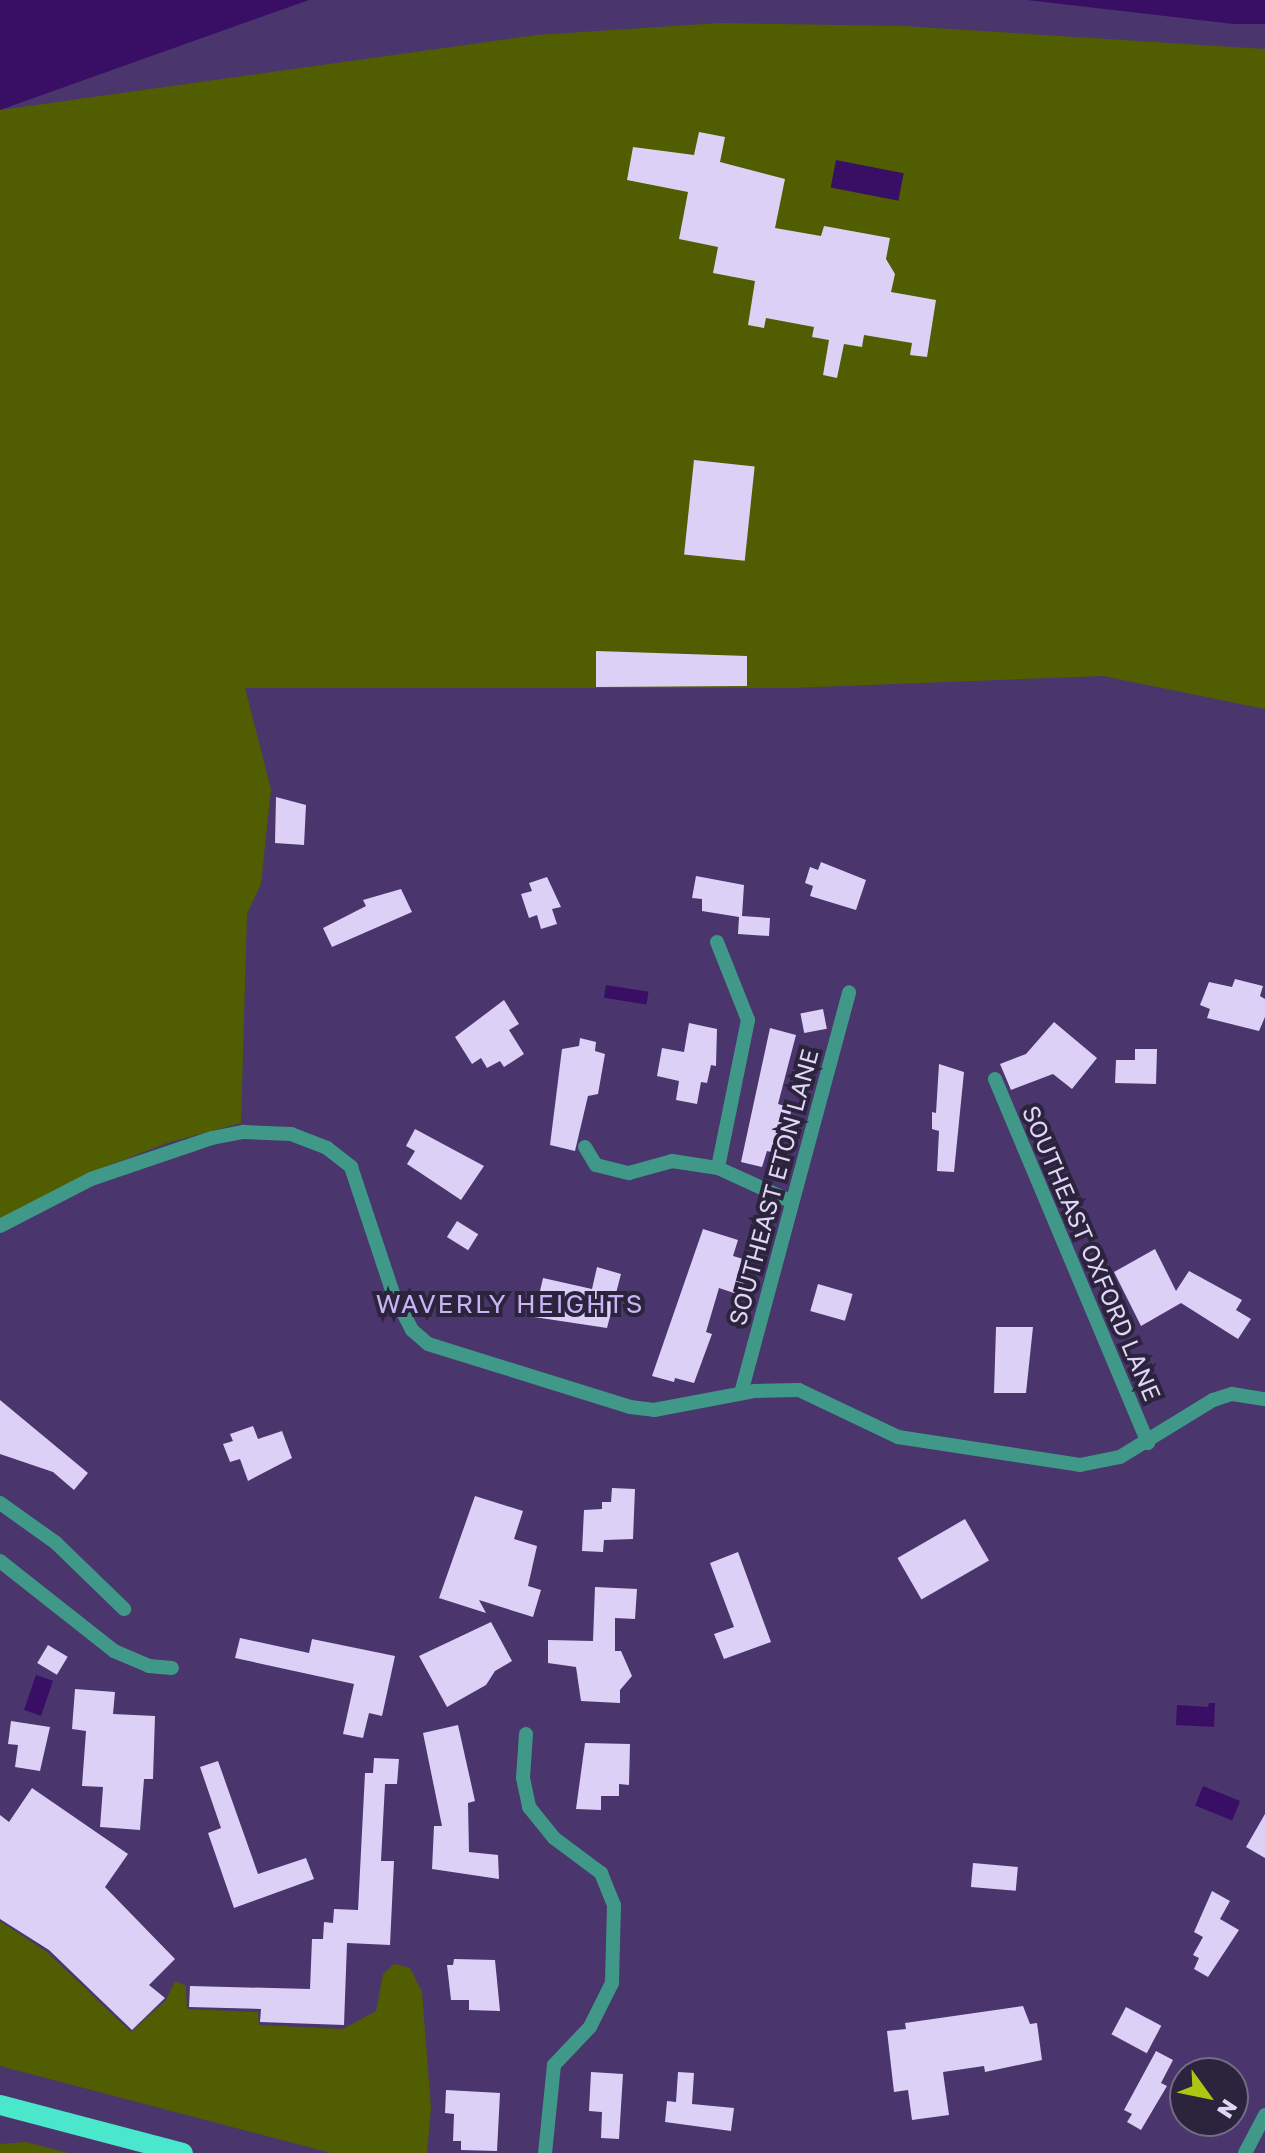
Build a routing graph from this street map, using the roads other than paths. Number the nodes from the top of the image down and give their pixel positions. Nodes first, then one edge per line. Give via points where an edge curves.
1 (717, 942) dead end
2 (849, 992) dead end
3 (995, 1079) dead end
4 (585, 1147) dead end
5 (718, 1168) junction
6 (790, 1201) junction
7 (0, 1226) edge
8 (741, 1393) junction
9 (1265, 1399) edge
10 (1148, 1443) junction
11 (0, 1503) edge
12 (0, 1561) edge
13 (124, 1609) dead end
14 (172, 1668) dead end
15 (526, 1734) dead end
16 (0, 2105) edge
17 (1265, 2115) edge
18 (183, 2153) edge
19 (545, 2153) edge
20 (1245, 2153) edge

1 - 5 street via 748,1020
2 - 6 street, SOUTHEAST ETON LANE
3 - 10 street, SOUTHEAST OXFORD LANE
4 - 5 street via 596,1165 629,1173 672,1161
5 - 6 street
6 - 8 street, SOUTHEAST ETON LANE
7 - 8 street via 91,1179 212,1138 244,1132 291,1134 327,1148 351,1167 397,1302 412,1330 428,1344 630,1407 654,1410
8 - 10 street via 799,1390 898,1437 1080,1465 1105,1462
9 - 10 street via 1232,1394 1213,1400
11 - 13 street via 56,1543
12 - 14 street via 114,1651 149,1666
15 - 19 street via 523,1778 529,1807 554,1838 601,1873 614,1905 612,1983 590,2027 554,2065
16 - 18 main road
17 - 20 street

